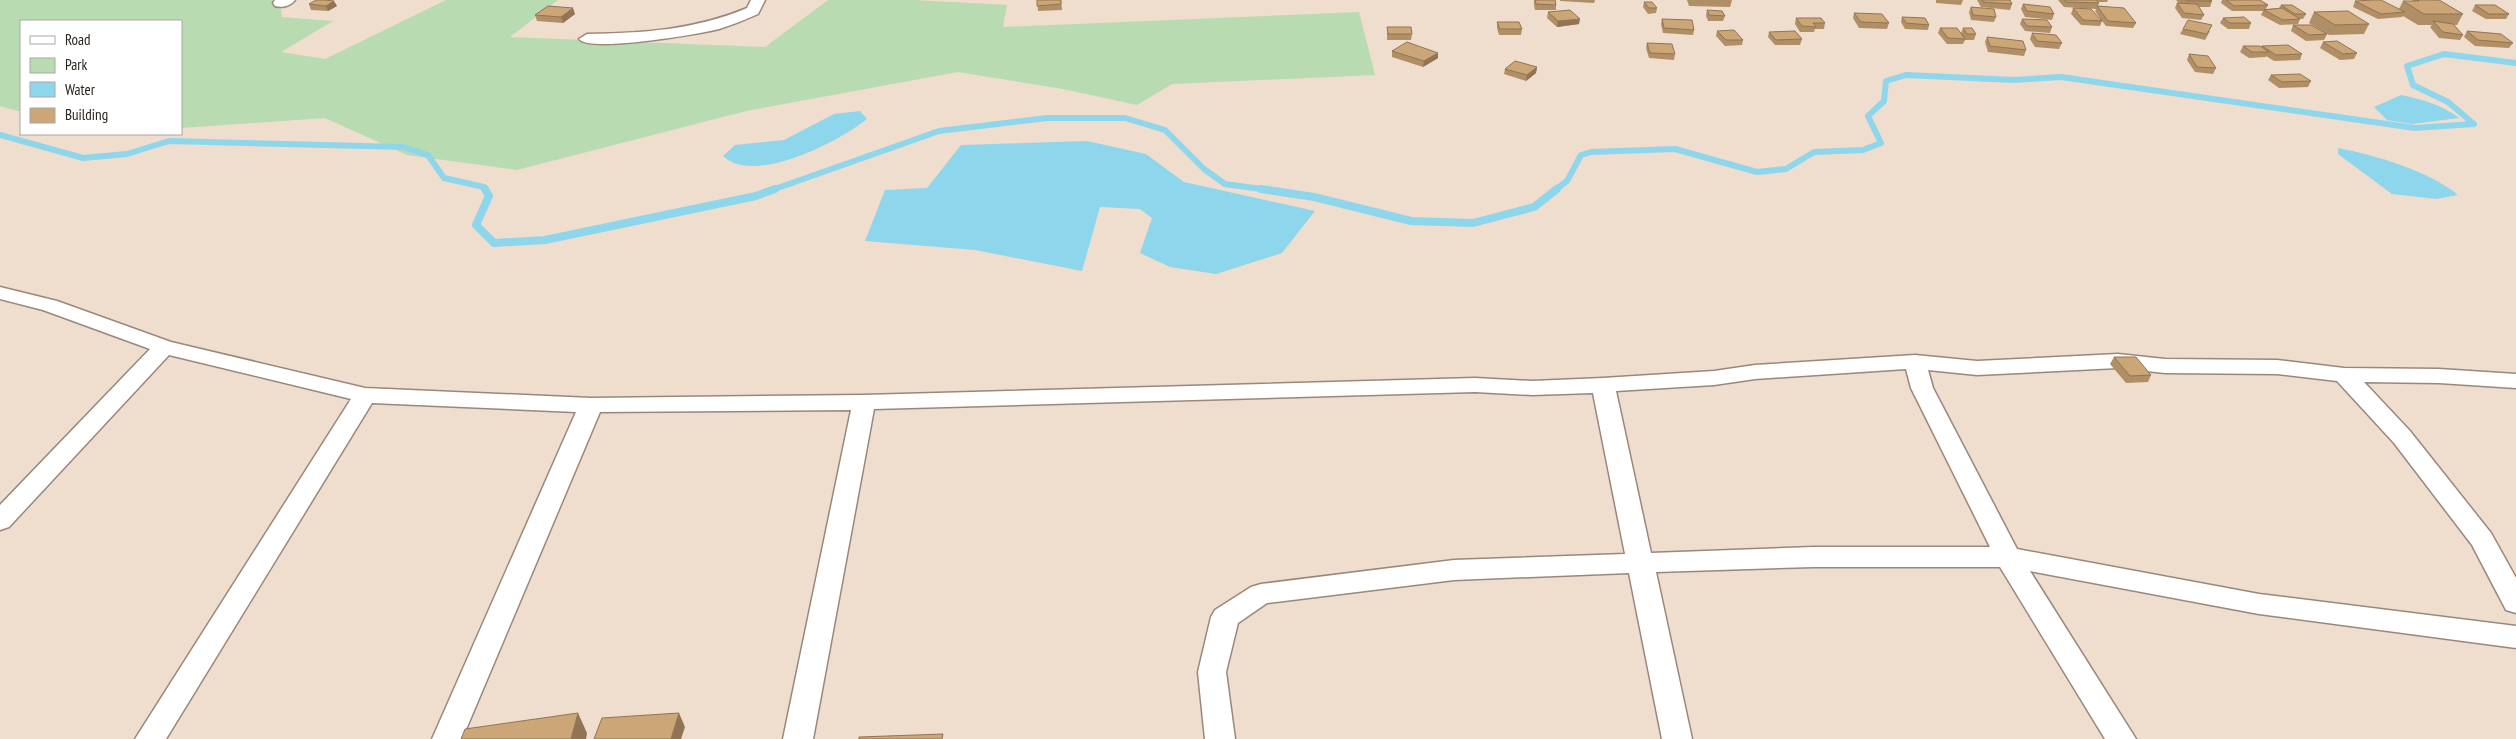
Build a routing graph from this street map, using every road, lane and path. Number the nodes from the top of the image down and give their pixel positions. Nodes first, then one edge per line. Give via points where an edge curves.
1 (758, 0) edge
2 (586, 39) dead end
3 (0, 293) edge
4 (164, 347) junction
5 (1915, 362) junction
6 (2344, 375) junction
7 (2516, 381) edge
8 (1603, 385) junction
9 (365, 395) junction
10 (864, 402) junction
11 (591, 405) junction
12 (0, 522) edge
13 (2008, 557) junction
14 (1642, 564) junction
15 (2516, 603) edge
16 (2516, 637) edge
17 (150, 739) edge
18 (447, 739) edge
19 (798, 739) edge
20 (1220, 739) edge
21 (1677, 739) edge
22 (2121, 739) edge

1 - 2 street via 753,11 726,24 645,38
3 - 4 street via 50,305
4 - 9 street
4 - 12 street
5 - 6 street via 1977,368 2118,361 2165,366 2277,367
5 - 8 street
5 - 13 street via 1922,388
6 - 7 street
6 - 15 street via 2402,437 2482,540
8 - 10 street
8 - 14 street
9 - 11 street
9 - 17 street
10 - 11 street
10 - 19 street
11 - 18 street
13 - 14 street via 1813,557
13 - 16 street via 2259,604
13 - 22 street
14 - 20 street via 1454,570 1261,594 1225,617 1212,672
14 - 21 street

